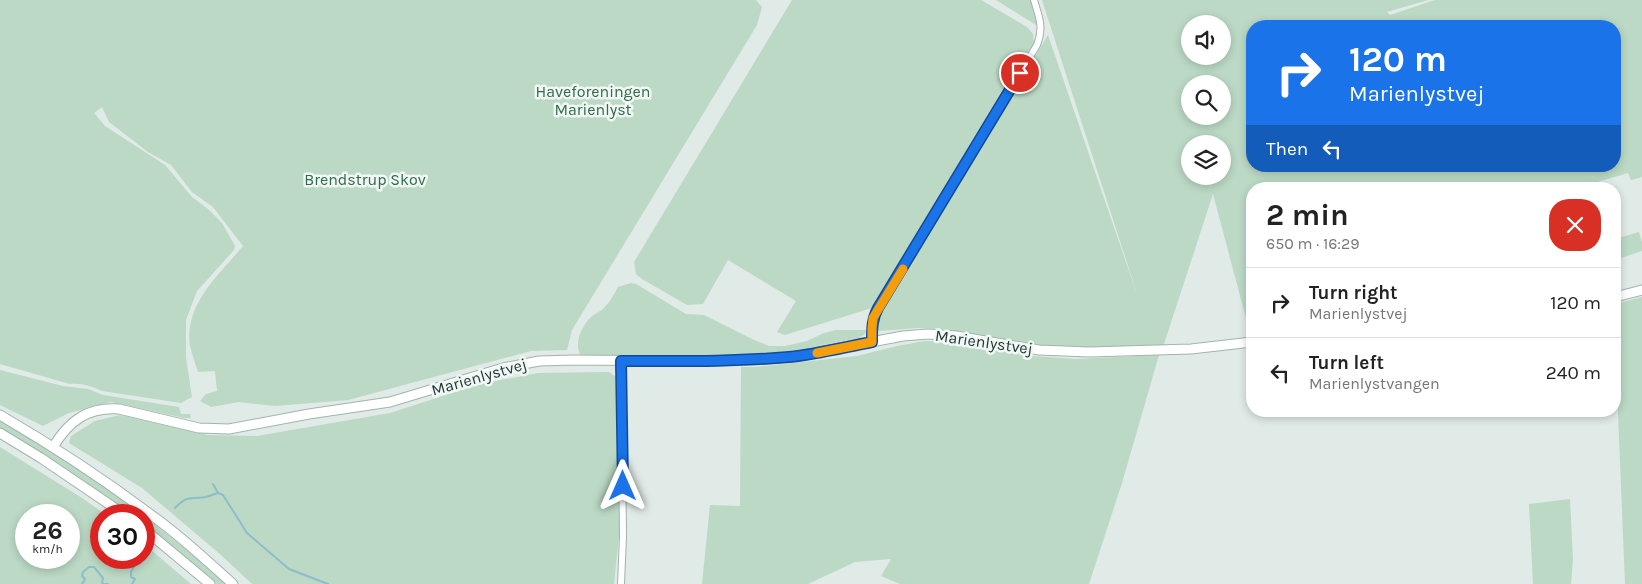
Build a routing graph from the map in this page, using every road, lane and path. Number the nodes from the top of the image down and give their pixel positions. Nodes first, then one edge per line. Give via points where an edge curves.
1 (1034, 0) edge
2 (1642, 290) edge
3 (1621, 295) edge
4 (872, 342) junction
5 (1246, 343) edge
6 (621, 361) junction
7 (0, 415) edge
8 (0, 433) edge
9 (53, 447) junction
10 (109, 504) edge
11 (155, 537) edge
12 (210, 584) edge
13 (233, 584) edge
14 (621, 584) edge

1 - 4 street via 1041,26 1037,45 878,308 873,318
2 - 3 street
4 - 5 street, Marienlystvej via 928,334 1039,350 1089,352 1191,349
4 - 6 street, Marienlystvej via 782,358
6 - 9 street, Marienlystvej via 556,360 520,364 390,402 229,429 199,428 129,410 108,408 78,418
6 - 14 street
7 - 9 street
8 - 10 street
9 - 13 street via 155,518
11 - 12 street

